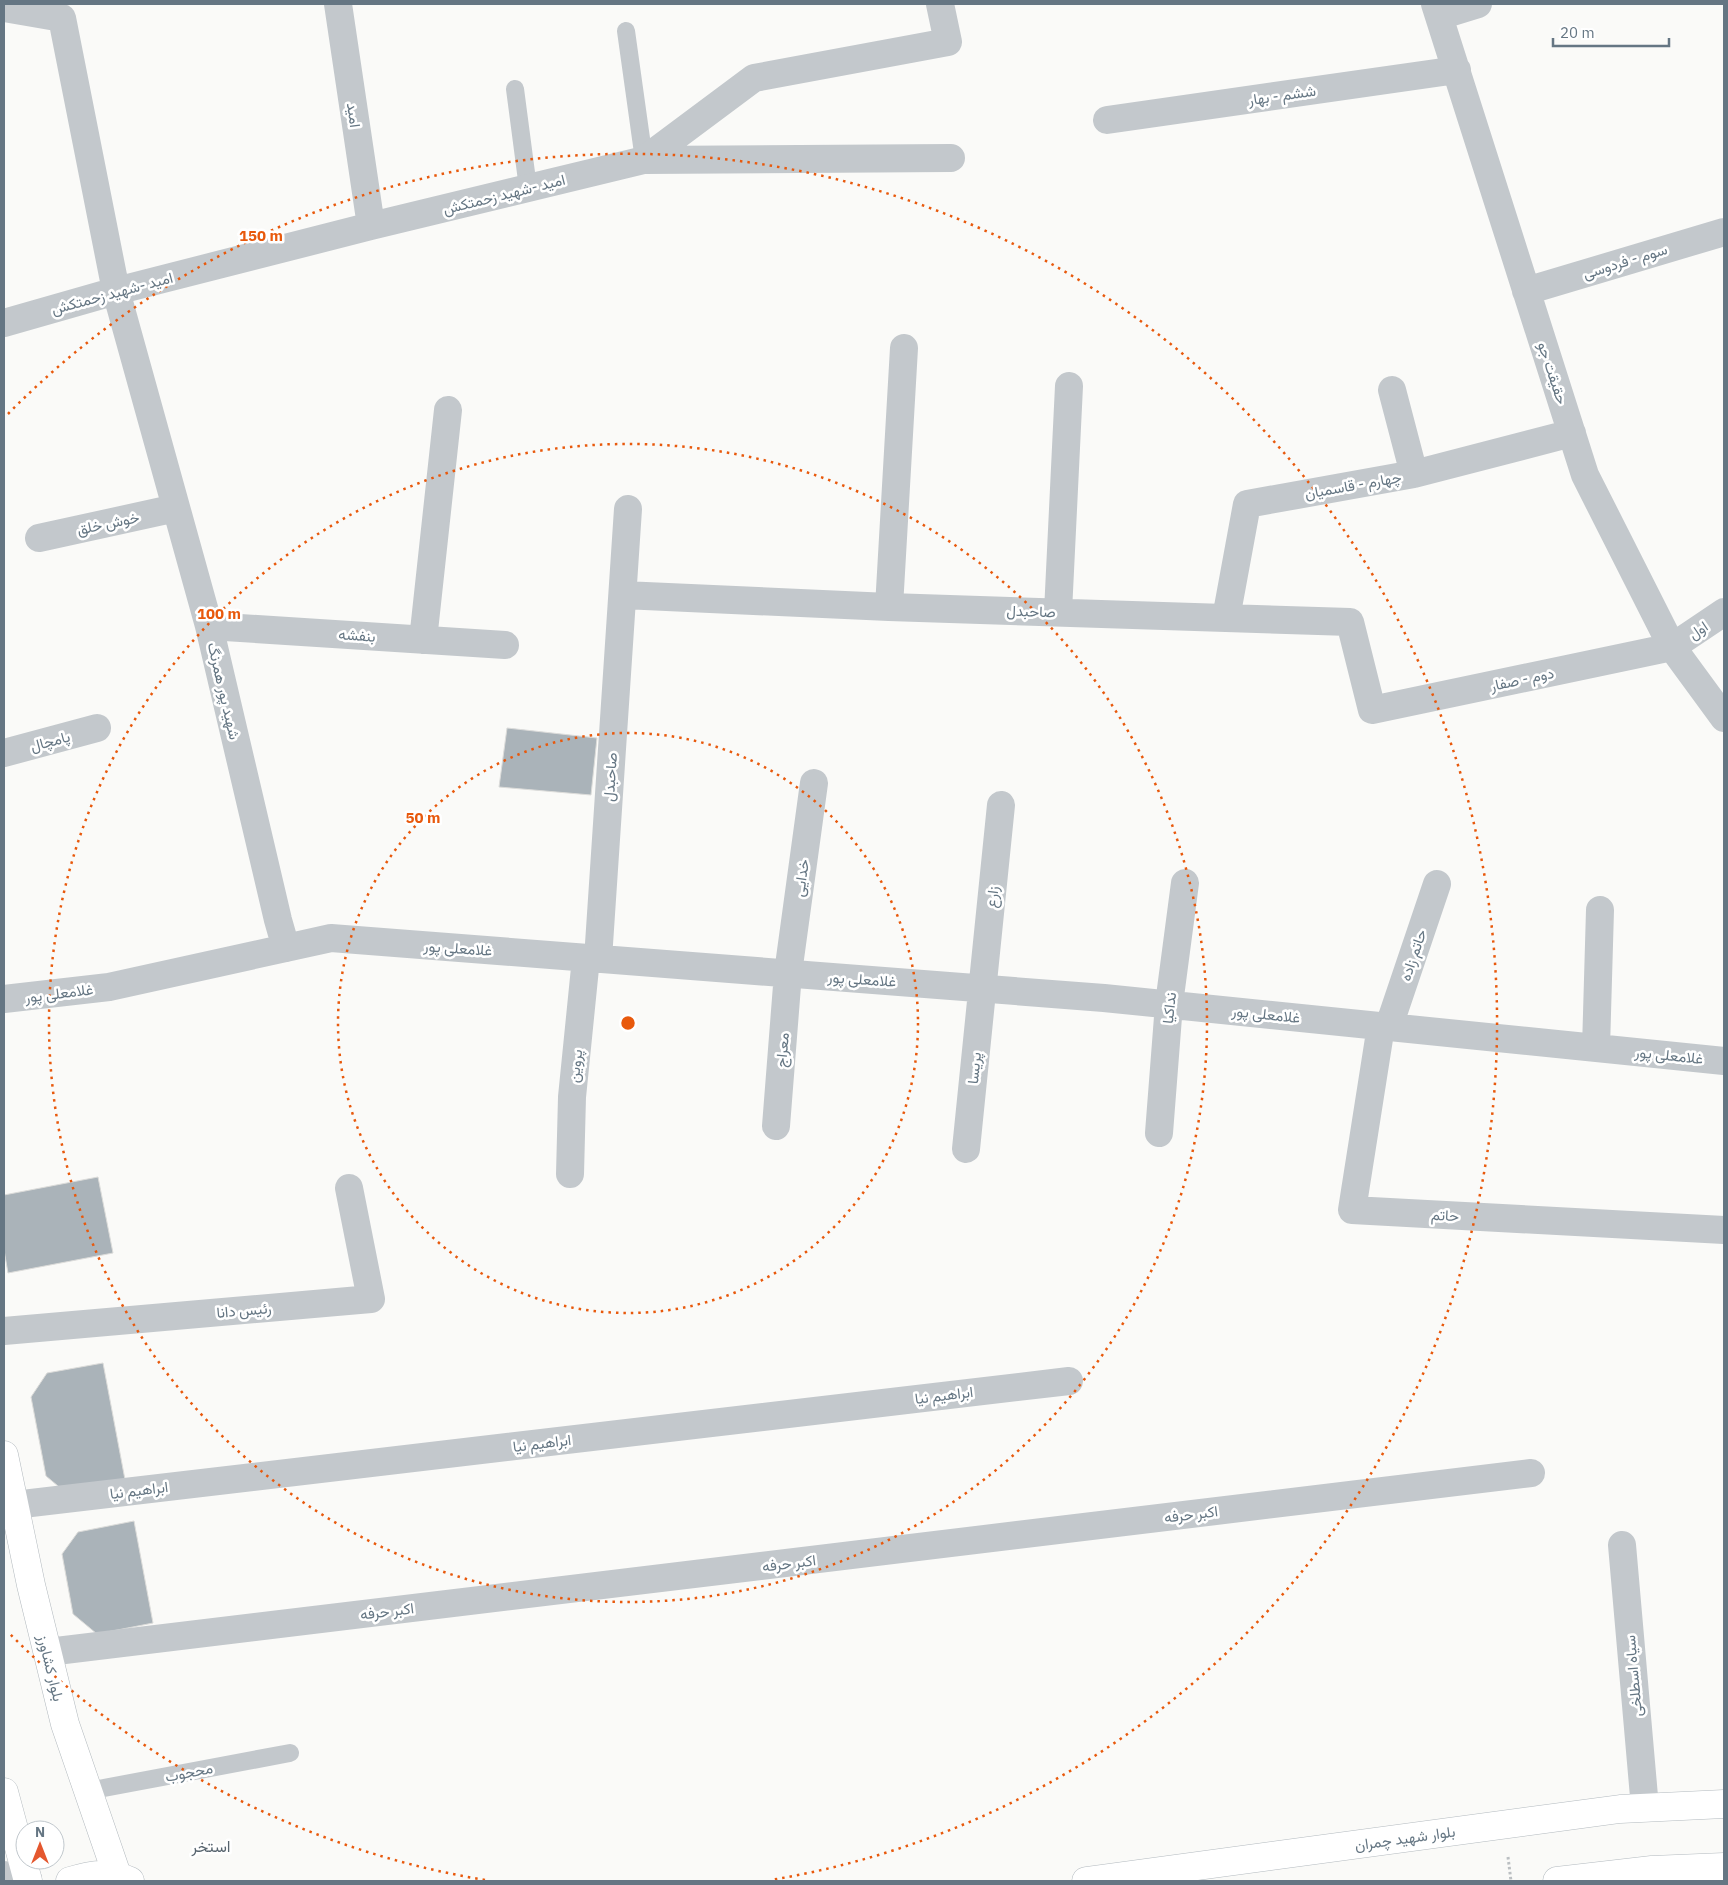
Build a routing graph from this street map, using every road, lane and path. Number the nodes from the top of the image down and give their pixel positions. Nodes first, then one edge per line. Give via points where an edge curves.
1 (338, 4) edge
2 (940, 4) edge
3 (1478, 4) edge
4 (4, 8) edge
5 (1437, 10) edge
6 (626, 31) dead end
7 (1457, 70) junction
8 (515, 89) dead end
9 (1107, 120) dead end
10 (951, 158) dead end
11 (644, 160) junction
12 (528, 188) junction
13 (371, 226) junction
14 (1724, 232) edge
15 (116, 291) junction
16 (1526, 291) junction
17 (4, 322) edge
18 (904, 348) dead end
19 (1070, 386) dead end
20 (1392, 390) dead end
21 (448, 410) dead end
22 (1572, 433) junction
23 (1414, 474) junction
24 (176, 508) junction
25 (628, 508) dead end
26 (39, 538) dead end
27 (623, 595) junction
28 (889, 607) junction
29 (1058, 612) junction
30 (1724, 612) edge
31 (1226, 618) junction
32 (209, 626) junction
33 (423, 640) junction
34 (505, 645) dead end
35 (1672, 647) junction
36 (1372, 710) joint
37 (1724, 718) edge
38 (97, 728) dead end
39 (4, 753) edge
40 (814, 783) dead end
41 (1001, 805) dead end
42 (1185, 883) dead end
43 (1437, 884) dead end
44 (1600, 910) dead end
45 (286, 948) junction
46 (592, 958) junction
47 (788, 973) junction
48 (982, 988) junction
49 (4, 999) edge
50 (1169, 1004) junction
51 (1385, 1026) junction
52 (1596, 1048) junction
53 (1724, 1061) edge
54 (776, 1126) dead end
55 (1159, 1132) dead end
56 (966, 1149) dead end
57 (570, 1174) dead end
58 (348, 1188) dead end
59 (1724, 1230) edge
60 (4, 1331) edge
61 (1069, 1380) dead end
62 (4, 1455) edge
63 (1531, 1473) dead end
64 (14, 1505) junction
65 (1622, 1545) dead end
66 (48, 1652) junction
67 (290, 1753) dead end
68 (88, 1790) junction
69 (4, 1792) edge
70 (1724, 1804) edge
71 (1645, 1808) junction
72 (1724, 1867) edge
73 (20, 1878) edge
74 (124, 1878) edge
75 (70, 1881) edge
76 (1086, 1881) edge
77 (1557, 1881) edge

1 - 13 street, امید
2 - 11 street, امید -شهید زحمتکش via 948,42 754,78
3 - 5 street
4 - 15 street, شهید پور همرنگ via 62,18
5 - 7 street, حقیقت جو
6 - 11 lane
7 - 9 street, ششم - بهار
7 - 16 street, حقیقت جو
8 - 12 lane
10 - 11 street
11 - 12 street, امید -شهید زحمتکش
12 - 13 street, امید -شهید زحمتکش
13 - 15 street, امید -شهید زحمتکش
14 - 16 street, سوم - فردوسی
15 - 17 street, امید -شهید زحمتکش
15 - 24 street, شهید پور همرنگ
16 - 22 street, حقیقت جو
18 - 28 street
19 - 29 street
20 - 23 street
21 - 33 street
22 - 23 street, چهارم - قاسمیان
22 - 35 street, حقیقت جو via 1585,475
23 - 31 street, چهارم - قاسمیان via 1247,504
24 - 26 street, خوش خلق
24 - 32 street, شهید پور همرنگ
25 - 27 street, صاحبدل
27 - 28 street, صاحبدل
27 - 46 street, صاحبدل
28 - 29 street, صاحبدل
29 - 31 street, صاحبدل
30 - 35 street, اول
31 - 36 street, صاحبدل via 1350,622
32 - 33 street, بنفشه
32 - 45 street, شهید پور همرنگ
33 - 34 street, بنفشه
35 - 36 street, دوم - صفار
35 - 37 street, حقیقت جو
38 - 39 street, پامچال
40 - 47 street, خدایی
41 - 48 street, زارع
42 - 50 street, نداکیا
43 - 51 street, حاتم زاده
44 - 52 street
45 - 46 street, غلامعلی پور via 331,938
45 - 49 street, غلامعلی پور via 109,987
46 - 47 street, غلامعلی پور
46 - 57 street, پروین via 572,1096
47 - 48 street, غلامعلی پور
47 - 54 street, معراج
48 - 50 street, غلامعلی پور
48 - 56 street, پریسا
50 - 51 street, غلامعلی پور
50 - 55 street, نداکیا
51 - 52 street, غلامعلی پور
51 - 59 street, حاتم via 1352,1210
52 - 53 street, غلامعلی پور
58 - 60 street, رئیس دانا via 371,1299
61 - 64 street, ابراهیم نیا
62 - 64 main road, بلوار کشاورز
63 - 66 street, اکبر حرفه
64 - 66 main road, بلوار کشاورز
65 - 71 street, سیاه اسطلخی
66 - 68 main road, بلوار کشاورز via 65,1724
67 - 68 lane, محجوب
68 - 74 main road, بلوار کشاورز
69 - 73 main road
70 - 71 main road, بلوار شهید چمران
71 - 76 main road, بلوار شهید چمران
72 - 77 main road via 1652,1870
74 - 75 main road via 93,1874

